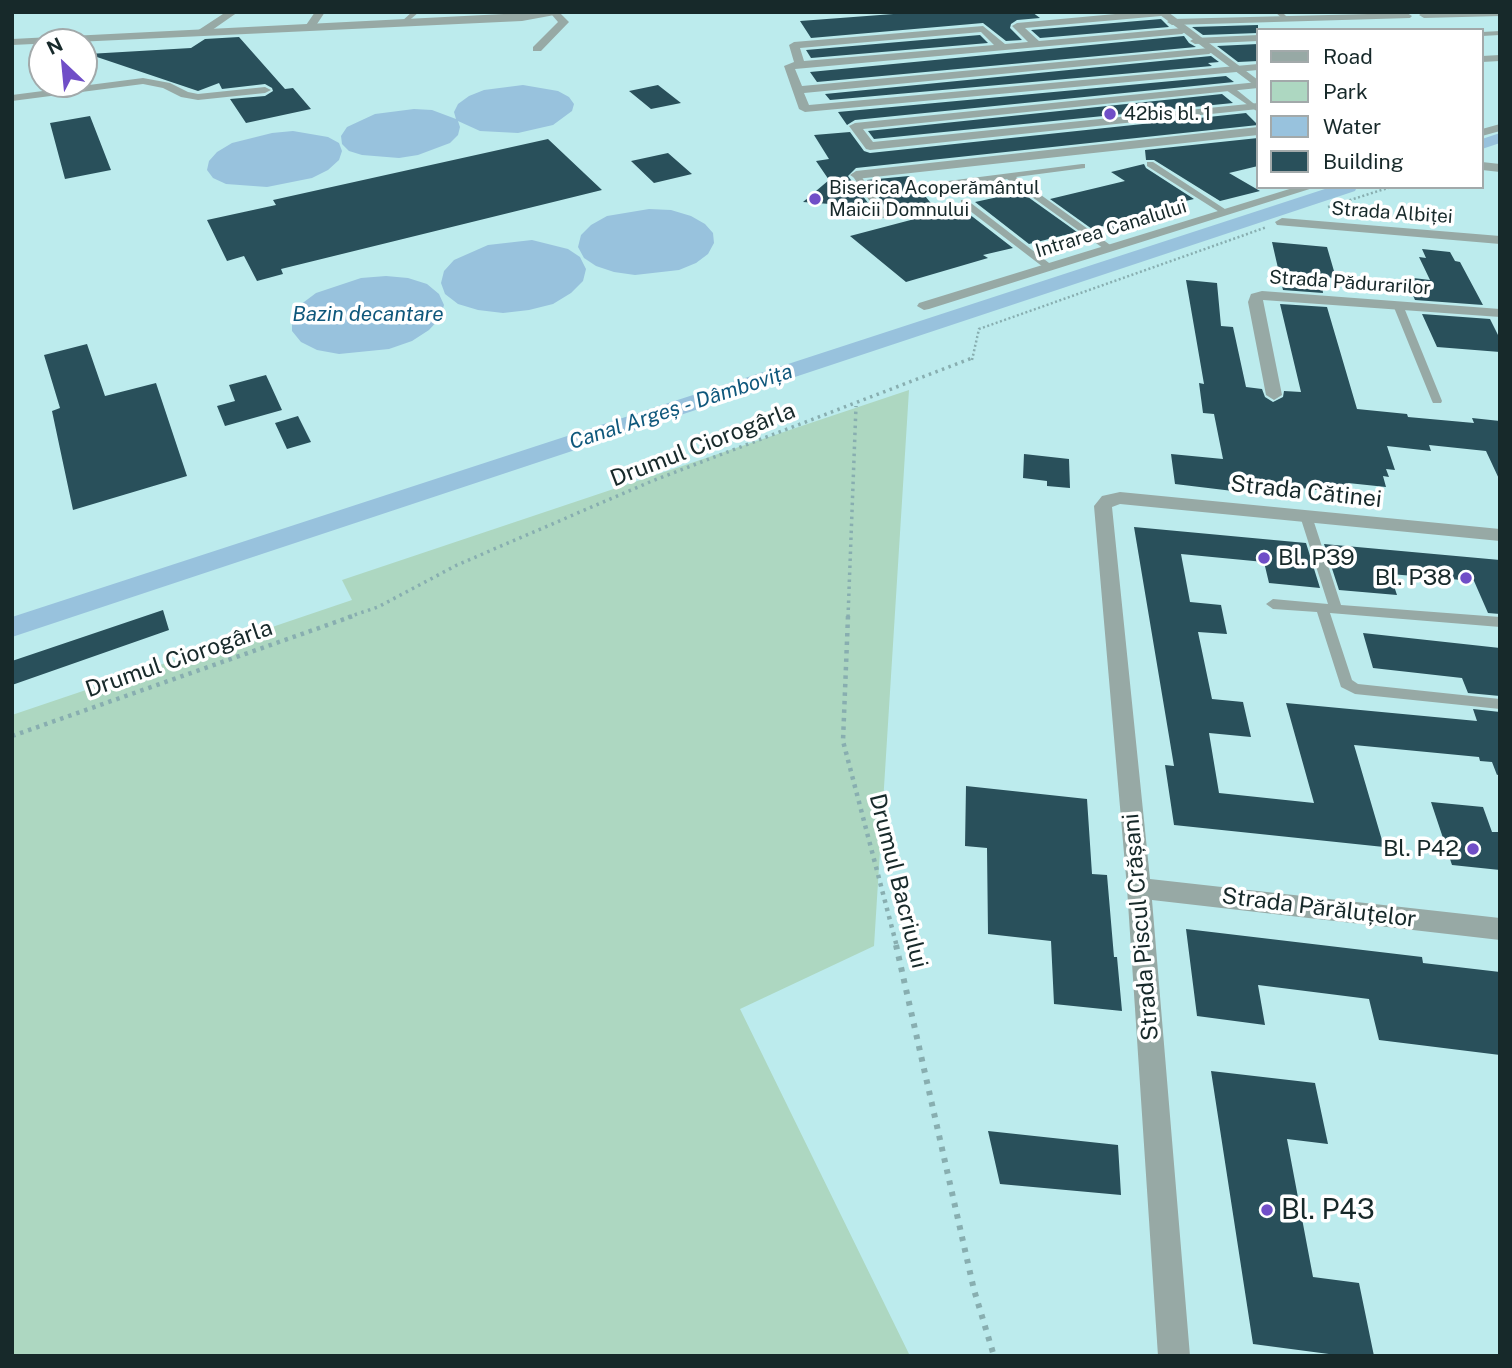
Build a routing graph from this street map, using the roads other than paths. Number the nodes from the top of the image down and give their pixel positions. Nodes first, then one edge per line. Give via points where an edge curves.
1 (233, 12) edge
2 (320, 12) edge
3 (416, 12) edge
4 (1161, 12) edge
5 (562, 13) edge
6 (1500, 13) edge
7 (1424, 15) dead end
8 (1282, 16) edge
9 (1407, 16) dead end
10 (1172, 22) junction
11 (403, 23) junction
12 (1000, 27) junction
13 (309, 28) junction
14 (1182, 31) junction
15 (201, 33) junction
16 (1256, 38) edge
17 (1081, 40) junction
18 (1195, 41) junction
19 (12, 42) edge
20 (1037, 44) junction
21 (1003, 47) junction
22 (984, 49) junction
23 (537, 50) dead end
24 (1209, 51) junction
25 (877, 58) junction
26 (1105, 60) junction
27 (800, 65) junction
28 (1256, 67) edge
29 (1233, 68) junction
30 (1006, 70) junction
31 (1126, 78) junction
32 (908, 79) junction
33 (895, 80) junction
34 (1256, 84) edge
35 (1256, 85) edge
36 (1024, 88) junction
37 (1230, 88) junction
38 (265, 90) dead end
39 (798, 90) junction
40 (1148, 96) junction
41 (924, 97) junction
42 (12, 98) edge
43 (1120, 99) junction
44 (1256, 106) edge
45 (1043, 107) junction
46 (1256, 107) edge
47 (968, 114) junction
48 (941, 117) junction
49 (1142, 118) junction
50 (1031, 129) junction
51 (1256, 131) edge
52 (986, 134) junction
53 (913, 141) junction
54 (1169, 141) junction
55 (1055, 153) junction
56 (1150, 164) dead end
57 (1082, 166) dead end
58 (933, 167) junction
59 (856, 175) joint
60 (1010, 177) junction
61 (948, 184) dead end
62 (1304, 189) edge
63 (964, 202) dead end
64 (1227, 213) junction
65 (884, 216) dead end
66 (1282, 222) road end
67 (1500, 240) edge
68 (1110, 249) junction
69 (1050, 268) junction
70 (1398, 305) junction
71 (924, 306) dead end
72 (1500, 313) edge
73 (1275, 395) dead end
74 (1437, 401) dead end
75 (1108, 500) joint
76 (1306, 516) junction
77 (1500, 535) edge
78 (1273, 604) dead end
79 (1329, 609) junction
80 (1500, 622) edge
81 (1500, 704) edge
82 (1139, 888) junction
83 (1500, 929) edge
84 (1174, 1356) edge

1 - 15 street
2 - 13 street
3 - 11 lane
4 - 10 street
4 - 12 street
5 - 11 street
5 - 23 street via 564,22
6 - 7 street
8 - 9 street
8 - 10 street
10 - 14 street
11 - 13 street
12 - 20 street
12 - 21 street
12 - 27 street via 794,45
13 - 15 street
14 - 17 street
14 - 18 street
15 - 19 street
16 - 18 street
17 - 20 street
17 - 26 street
18 - 24 street
20 - 21 street
21 - 22 street
22 - 25 street
22 - 30 street
24 - 26 street
24 - 29 street
25 - 27 street
25 - 33 street
26 - 30 street
26 - 31 street
27 - 39 street via 789,66
28 - 29 street
29 - 31 street
29 - 34 street
30 - 32 street
30 - 36 street
31 - 36 street
31 - 40 street
32 - 33 street
32 - 41 street
33 - 39 street
35 - 37 street
36 - 41 street
36 - 45 street
37 - 40 street
37 - 44 lane
38 - 42 street via 198,97 144,81
39 - 41 street via 805,109
40 - 43 street
41 - 48 street
43 - 45 street
43 - 49 street
45 - 47 street
46 - 49 street
47 - 48 street
47 - 52 street
48 - 53 street via 855,126 870,146
49 - 50 street
49 - 54 street
50 - 52 street
50 - 55 street
51 - 54 street
52 - 53 street
53 - 58 street
54 - 55 street
55 - 58 street
56 - 64 lane
57 - 60 lane
58 - 59 street
59 - 65 lane
60 - 61 lane
60 - 68 lane
62 - 64 street, Intrarea Canalului
63 - 69 lane
64 - 68 street, Intrarea Canalului
66 - 67 street, Strada Albiței
68 - 69 street, Intrarea Canalului
69 - 71 street, Intrarea Canalului
70 - 72 street, Strada Pădurarilor
70 - 73 street, Strada Pădurarilor via 1272,294 1256,297
70 - 74 lane
75 - 76 street, Strada Cătinei
75 - 82 street, Strada Piscul Crășani via 1103,506 1105,537
76 - 77 street, Strada Cătinei
76 - 79 lane
78 - 79 lane
79 - 80 lane
79 - 81 lane via 1346,683 1354,689
82 - 83 street, Strada Părăluțelor
82 - 84 street, Strada Piscul Crășani

